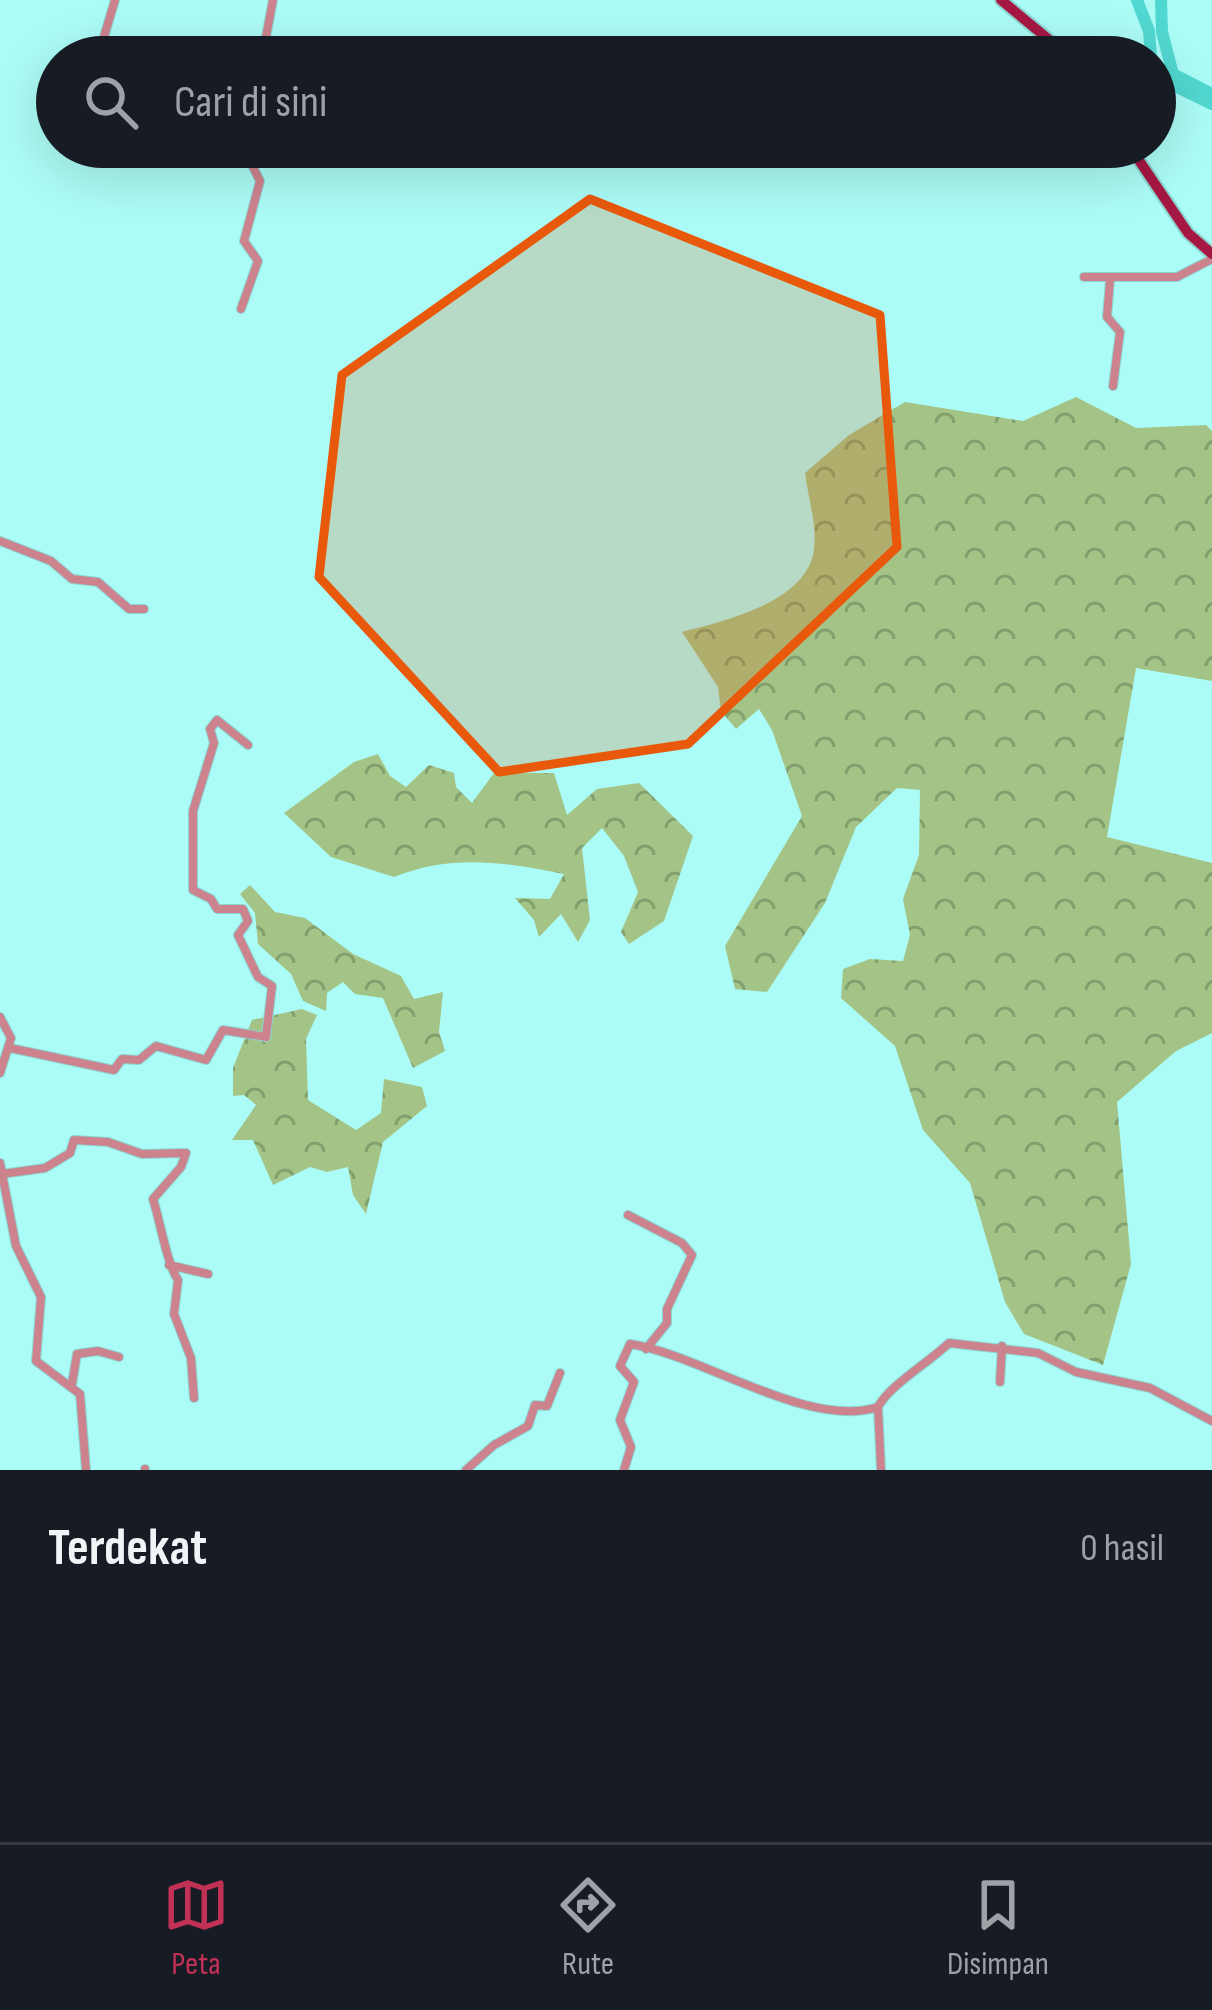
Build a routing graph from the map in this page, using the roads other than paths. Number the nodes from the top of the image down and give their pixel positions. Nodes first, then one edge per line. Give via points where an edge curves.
1 (115, 0) edge
2 (273, 0) edge
3 (1001, 0) edge
4 (104, 36) edge
5 (266, 36) edge
6 (1045, 36) edge
7 (253, 168) edge
8 (1144, 168) edge
9 (1212, 257) edge
10 (1084, 277) dead end
11 (1110, 280) junction
12 (241, 309) dead end
13 (1113, 386) dead end
14 (0, 541) edge
15 (144, 609) dead end
16 (248, 745) dead end
17 (0, 1017) edge
18 (10, 1048) junction
19 (0, 1073) edge
20 (1, 1168) edge
21 (628, 1214) dead end
22 (169, 1264) junction
23 (208, 1274) dead end
24 (1002, 1346) junction
25 (646, 1349) junction
26 (119, 1357) dead end
27 (560, 1373) dead end
28 (1000, 1382) dead end
29 (72, 1384) junction
30 (194, 1398) dead end
31 (878, 1407) junction
32 (1212, 1421) edge
33 (86, 1470) edge
34 (466, 1470) edge
35 (624, 1470) edge
36 (881, 1470) edge

1 - 4 street
2 - 5 street
3 - 6 main road
7 - 12 street via 260,182 244,241 258,262
8 - 9 main road
9 - 11 street via 1177,277
10 - 11 street
11 - 13 street via 1107,317 1120,332
14 - 15 street via 51,561 72,579 98,582 129,610
16 - 18 street via 218,720 210,729 214,742 193,811 193,890 217,909 243,908 248,921 238,935 258,977 272,986 266,1037 223,1030 206,1060 156,1046 114,1070
17 - 18 street via 10,1028
18 - 19 street
20 - 22 street via 45,1168 70,1153 74,1140 185,1153 153,1199
20 - 29 street via 16,1246 41,1297 36,1361
21 - 25 street via 692,1255 667,1323
22 - 23 street
22 - 30 street
24 - 28 street
24 - 31 street via 949,1343
24 - 32 street via 1150,1388
25 - 31 street via 792,1401
25 - 35 street via 627,1346 620,1366 634,1382 621,1417 631,1447
26 - 29 street via 77,1354
27 - 34 street via 528,1426
29 - 33 street via 80,1394
31 - 36 street

